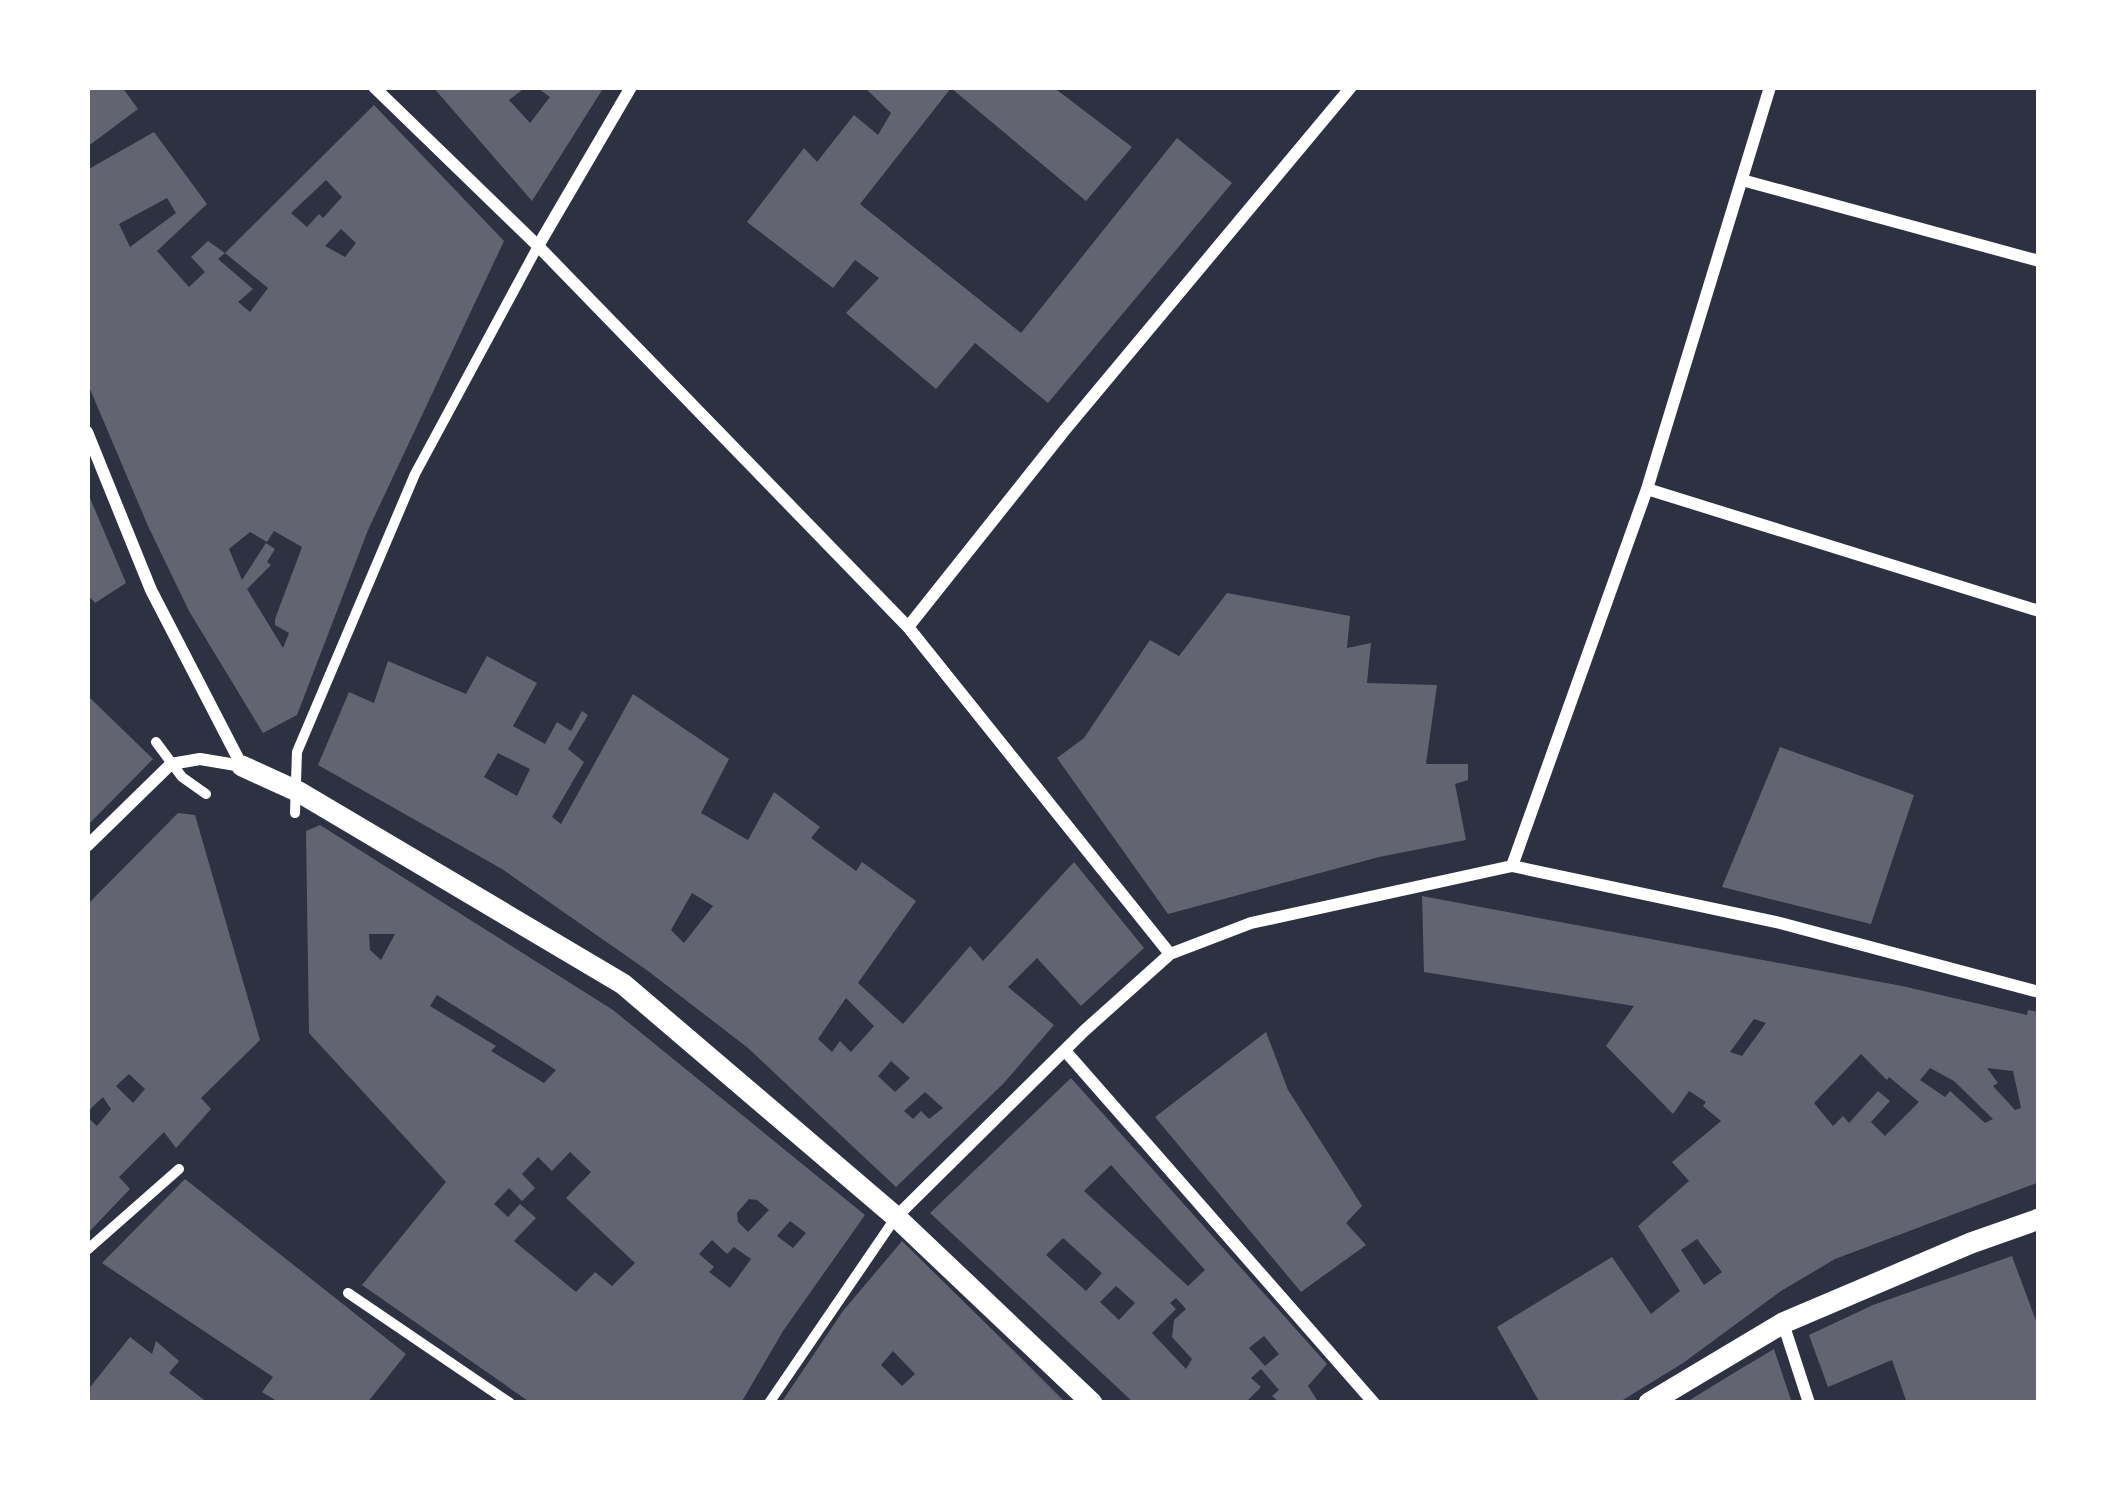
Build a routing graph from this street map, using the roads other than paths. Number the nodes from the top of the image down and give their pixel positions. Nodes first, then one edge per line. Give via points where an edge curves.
1 (374, 87) edge
2 (631, 87) edge
3 (1351, 87) edge
4 (1770, 87) edge
5 (1742, 179) junction
6 (538, 246) junction
7 (2039, 262) edge
8 (87, 432) edge
9 (1647, 489) junction
10 (2039, 611) edge
11 (908, 627) junction
12 (156, 742) dead end
13 (171, 764) junction
14 (242, 766) junction
15 (206, 794) dead end
16 (297, 802) junction
17 (87, 846) edge
18 (1512, 866) junction
19 (1170, 953) junction
20 (2039, 992) edge
21 (1067, 1053) junction
22 (179, 1169) dead end
23 (896, 1217) junction
24 (2039, 1219) edge
25 (87, 1250) edge
26 (348, 1293) dead end
27 (1783, 1323) junction
28 (510, 1403) edge
29 (769, 1403) edge
30 (1092, 1403) edge
31 (1374, 1403) edge
32 (1648, 1403) edge
33 (1809, 1403) edge

1 - 6 street
2 - 6 street
3 - 11 street
4 - 5 street
5 - 7 street
5 - 9 street
6 - 11 street
6 - 16 street via 415,474 297,752
8 - 14 street via 152,590
9 - 10 street
9 - 18 street
11 - 19 street
12 - 13 street
13 - 14 street
13 - 15 street
13 - 17 street
14 - 16 street
16 - 23 street via 623,984
18 - 19 street via 1251,923
18 - 20 street via 1780,923
19 - 21 street
21 - 23 street
21 - 31 street
22 - 25 street
23 - 29 street
23 - 30 street
24 - 27 street
26 - 28 street
27 - 32 street
27 - 33 street

